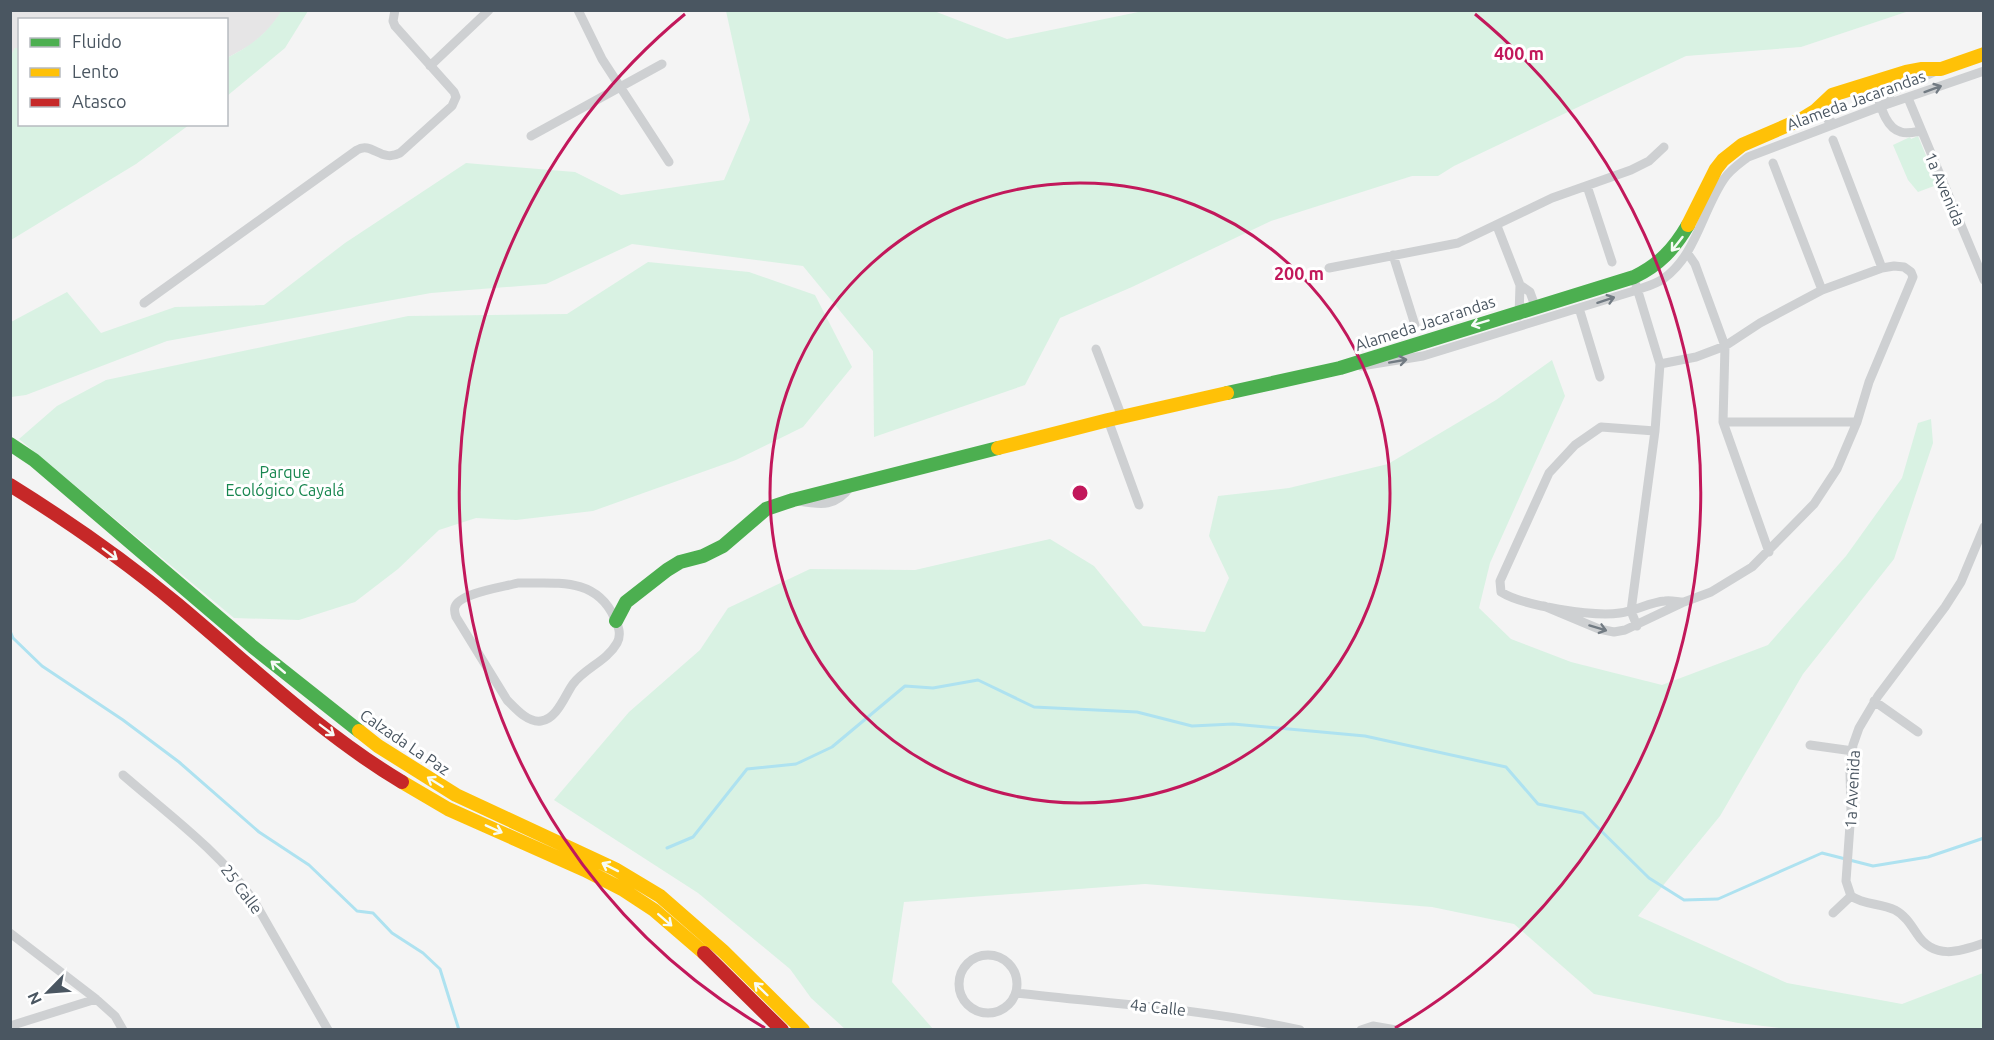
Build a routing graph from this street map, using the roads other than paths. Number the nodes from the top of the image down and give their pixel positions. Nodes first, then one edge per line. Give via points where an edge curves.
1 (394, 10) edge
2 (489, 10) edge
3 (578, 10) edge
4 (1983, 54) edge
5 (662, 64) dead end
6 (430, 66) junction
7 (1941, 69) junction
8 (1983, 71) edge
9 (1873, 82) junction
10 (620, 88) junction
11 (1832, 95) junction
12 (1908, 98) junction
13 (1882, 106) junction
14 (1835, 124) junction
15 (1782, 127) junction
16 (1921, 131) junction
17 (531, 136) dead end
18 (1795, 140) junction
19 (1833, 140) dead end
20 (1664, 147) dead end
21 (669, 162) dead end
22 (1773, 163) dead end
23 (1587, 186) junction
24 (1497, 226) junction
25 (1688, 254) junction
26 (1393, 255) junction
27 (1612, 262) dead end
28 (1329, 268) dead end
29 (1882, 268) junction
30 (1983, 280) edge
31 (1635, 283) junction
32 (1520, 285) junction
33 (1822, 290) junction
34 (144, 303) dead end
35 (1535, 306) junction
36 (1579, 308) junction
37 (1519, 311) junction
38 (1415, 325) dead end
39 (1523, 326) junction
40 (1725, 346) junction
41 (1096, 349) dead end
42 (1660, 364) junction
43 (1340, 368) junction
44 (1600, 377) dead end
45 (1115, 419) junction
46 (1723, 422) junction
47 (1857, 422) junction
48 (1654, 431) junction
49 (10, 444) edge
50 (10, 483) edge
51 (81, 501) junction
52 (1139, 505) dead end
53 (1983, 527) edge
54 (80, 531) junction
55 (1769, 552) junction
56 (141, 553) junction
57 (603, 599) junction
58 (626, 602) junction
59 (1684, 602) junction
60 (1544, 606) junction
61 (1631, 611) junction
62 (616, 621) junction
63 (1637, 626) junction
64 (1874, 702) junction
65 (1918, 732) dead end
66 (1810, 745) dead end
67 (1853, 751) junction
68 (123, 775) dead end
69 (1851, 896) junction
70 (1833, 914) dead end
71 (10, 933) edge
72 (1983, 943) edge
73 (1016, 993) junction
74 (96, 999) junction
75 (10, 1026) edge
76 (123, 1029) edge
77 (328, 1029) edge
78 (782, 1029) edge
79 (803, 1029) edge
80 (1300, 1029) edge
81 (1360, 1029) edge
82 (1396, 1029) edge

1 - 6 street via 395,26
2 - 6 street
3 - 10 street
4 - 7 main road, Alameda Jacarandas
5 - 10 street
6 - 34 street via 456,97 400,153 387,157 362,147
7 - 9 main road, Alameda Jacarandas via 1922,69
7 - 13 street via 1897,89
12 -> 8 street, Alameda Jacarandas
9 - 11 main road, Alameda Jacarandas
9 - 13 street
10 - 17 street
10 - 21 street
11 - 14 street via 1825,112
11 - 15 main road, Alameda Jacarandas via 1811,114
12 - 13 street, Alameda Jacarandas
12 - 16 street, 1a Avenida
13 - 14 street, Alameda Jacarandas
13 - 16 street, 1a Avenida via 1897,131
14 - 18 street, Alameda Jacarandas
15 - 18 street via 1793,127
15 -> 31 main road, Alameda Jacarandas via 1724,158 1680,241
16 - 30 street, 1a Avenida
18 - 25 street, Alameda Jacarandas via 1748,157 1733,168
19 - 29 street
20 - 23 street via 1649,161
22 - 33 street
23 - 24 street via 1552,198
23 - 27 street
24 - 26 street via 1458,243
24 - 32 street
25 - 31 street, Alameda Jacarandas via 1663,279
25 - 40 street
26 - 28 street
26 - 38 street
29 - 33 street
29 - 47 street via 1904,267 1913,277 1869,382
31 - 35 main road, Alameda Jacarandas
36 -> 31 street, Alameda Jacarandas
31 - 42 street
32 - 35 street via 1530,292
32 - 37 street
33 - 40 street
35 - 37 main road, Alameda Jacarandas
36 - 39 street, Alameda Jacarandas
36 - 44 street
37 - 39 street
37 -> 43 main road, Alameda Jacarandas
43 -> 39 street, Alameda Jacarandas via 1423,356
40 - 42 street
40 - 46 street
41 - 45 street
42 - 48 street
43 - 45 main road
45 - 52 street
45 - 58 main road via 766,509 723,546 680,562
46 - 47 street
46 - 55 street
47 - 55 street via 1837,469 1814,504
48 - 60 street via 1601,428 1575,445 1549,473 1500,581 1501,591 1510,597
48 - 61 street
49 - 51 main road, Calzada La Paz
50 - 51 main road via 32,488 63,507 71,508
50 - 54 main road, Calzada La Paz
51 - 56 main road, Calzada La Paz
53 - 64 street, 1a Avenida via 1961,582
54 - 56 main road via 78,520 85,516 123,547
54 -> 78 main road, Calzada La Paz via 174,602 316,722 384,771 448,809 585,870 654,910
55 - 59 street via 1733,581
79 -> 56 main road, Calzada La Paz via 660,896 615,868 456,795 378,746
57 - 58 street
57 - 62 street
57 - 62 street via 580,585 518,583 465,597 454,611 507,700 518,712 536,721 552,716 574,682 618,642
58 - 62 main road
59 - 61 street via 1665,601
59 - 63 street
60 - 61 street via 1602,614
60 -> 63 street via 1599,629 1614,632
61 - 63 street
64 - 65 street
64 - 67 street, 1a Avenida via 1859,728
66 - 67 street
67 - 69 street, 1a Avenida via 1846,881
68 - 77 street, 25 Calle via 225,864 242,884
69 - 70 street
69 - 72 street via 1895,910 1932,949 1949,953
71 - 74 street
73 - 73 street via 1015,974 1003,960 976,958 962,971 963,999 978,1011 1005,1008
73 - 80 street, 4a Calle via 1189,1010
74 - 75 street
74 - 76 street
81 - 82 street

